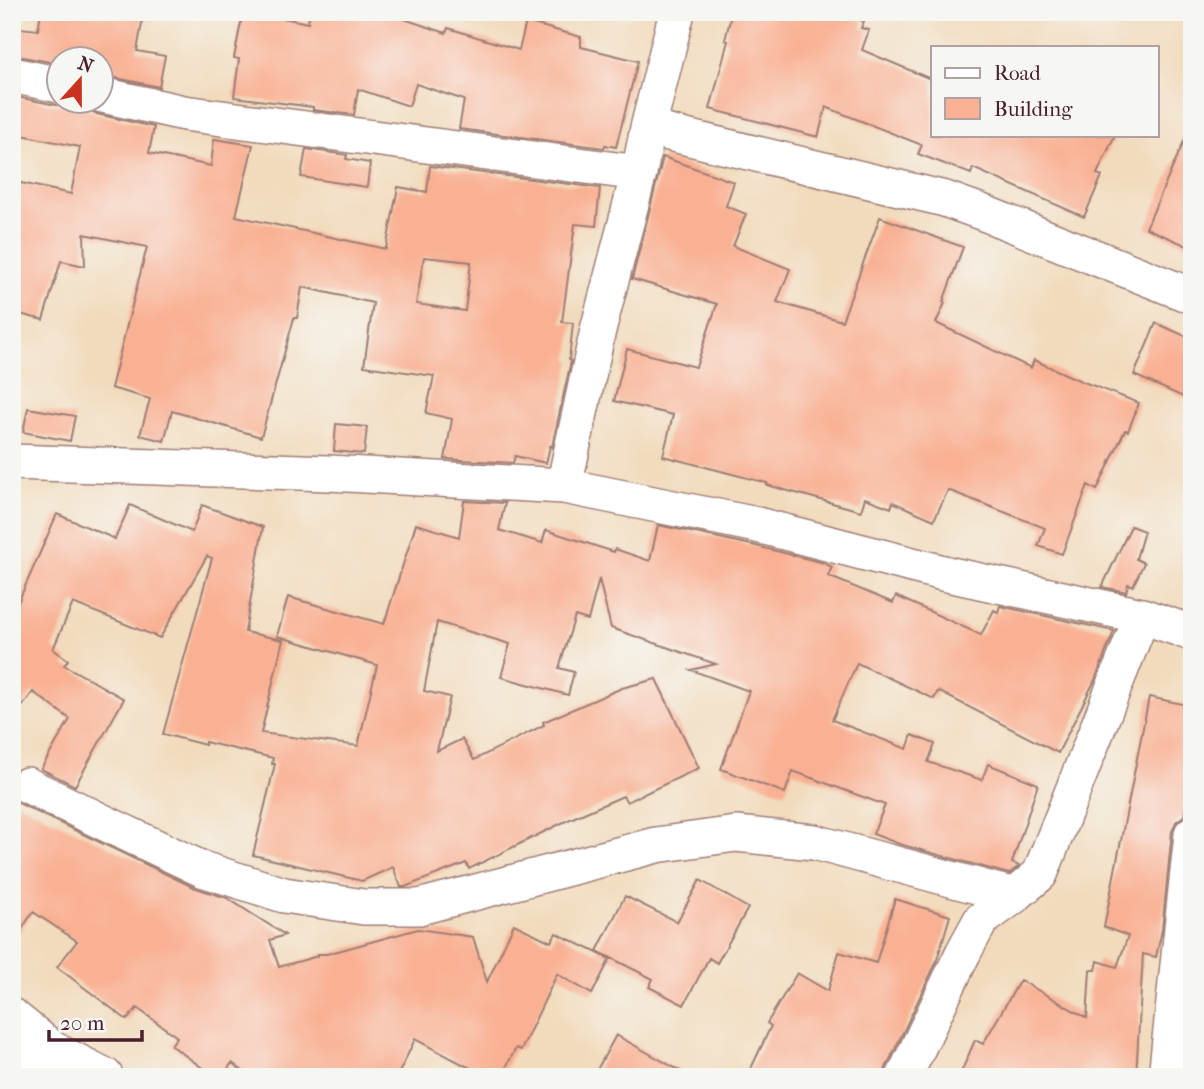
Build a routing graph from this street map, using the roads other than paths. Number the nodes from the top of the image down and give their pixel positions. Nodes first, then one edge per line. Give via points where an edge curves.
1 (677, 12) edge
2 (12, 75) edge
3 (46, 82) edge
4 (116, 98) edge
5 (648, 128) junction
6 (639, 173) junction
7 (1192, 296) edge
8 (12, 463) edge
9 (565, 485) junction
10 (1142, 617) junction
11 (1192, 633) edge
12 (27, 785) dead end
13 (1192, 834) edge
14 (1014, 896) junction
15 (12, 1018) edge
16 (52, 1051) junction
17 (12, 1076) edge
18 (104, 1077) edge
19 (904, 1077) edge
20 (1166, 1077) edge

1 - 5 street
2 - 3 street
4 - 6 street via 184,113
5 - 6 street
5 - 7 street via 945,199
6 - 9 street via 598,330
8 - 9 street via 329,472
9 - 10 street via 757,525
10 - 11 street
10 - 14 street via 1040,874
12 - 14 street via 202,869 284,895 364,907 419,906 656,845 736,834 814,842
13 - 20 street
14 - 19 street via 981,920
15 - 16 street
16 - 17 street
16 - 18 street

